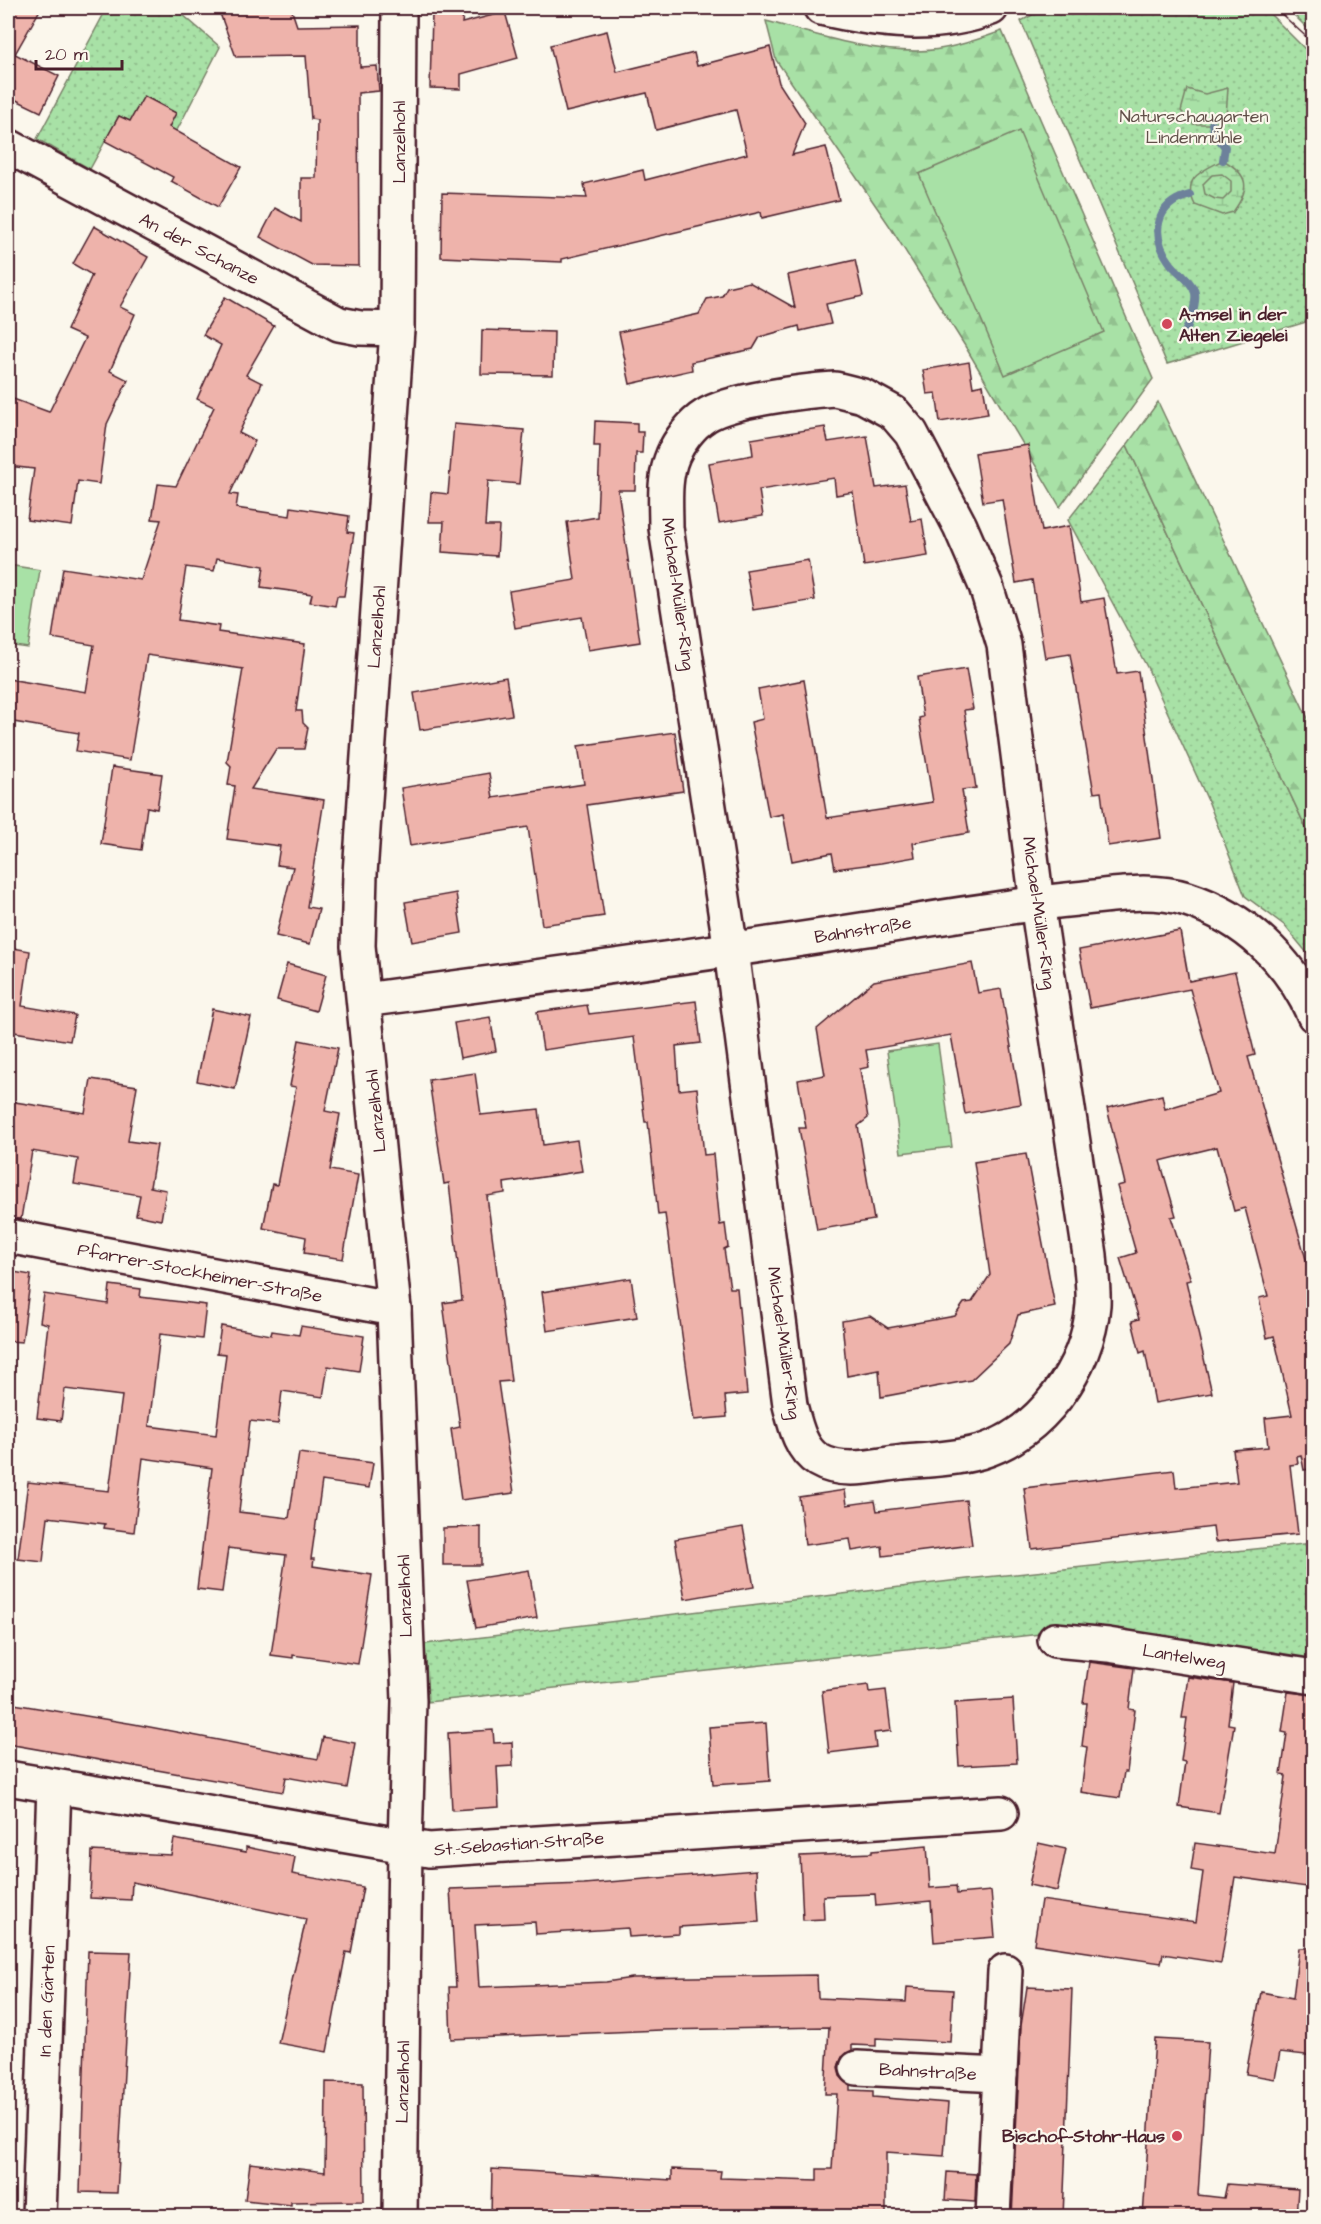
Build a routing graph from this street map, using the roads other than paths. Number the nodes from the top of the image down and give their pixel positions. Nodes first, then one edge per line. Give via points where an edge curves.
1 (399, 8) edge
2 (821, 8) edge
3 (991, 8) edge
4 (8, 146) edge
5 (398, 329) junction
6 (1037, 903) junction
7 (731, 950) junction
8 (364, 1000) junction
9 (1314, 1015) edge
10 (8, 1236) edge
11 (394, 1310) junction
12 (1055, 1640) dead end
13 (1314, 1677) edge
14 (8, 1778) edge
15 (54, 1786) junction
16 (1001, 1813) dead end
17 (405, 1846) junction
18 (1005, 1971) dead end
19 (857, 2068) dead end
20 (1000, 2075) junction
21 (39, 2217) edge
22 (400, 2217) edge
23 (993, 2217) edge

1 - 5 street, Lanzelhohl
2 - 3 street via 894,21 952,18
4 - 5 street, An der Schanze via 339,324
5 - 8 street, Lanzelhohl via 360,874 358,946
6 - 7 street, Bahnstraße
6 - 7 street, Michael-Müller-Ring via 1004,645 986,586 960,526 911,433 894,413 863,396 835,389 814,390 727,407 706,415 692,426 673,454 666,484 666,528
6 - 7 street, Michael-Müller-Ring via 1090,1255 1093,1304 1082,1351 1071,1373 1025,1431 980,1452 951,1457 842,1469 818,1460 797,1431 790,1405
6 - 9 street, Bahnstraße via 1128,894 1186,899 1222,914 1274,953 1295,976
7 - 8 street, Bahnstraße
8 - 11 street, Lanzelhohl
10 - 11 street, Pfarrer-Stockheimer-Straße
11 - 17 street, Lanzelhohl via 409,1701
12 - 13 street, Lantelweg
14 - 15 street, St.-Sebastian-Straße
15 - 17 street, St.-Sebastian-Straße
15 - 21 street, In den Gärten
16 - 17 street, St.-Sebastian-Straße via 429,1850
17 - 22 street, Lanzelhohl
18 - 20 street, Bahnstraße
19 - 20 street, Bahnstraße
20 - 23 street, Bahnstraße

